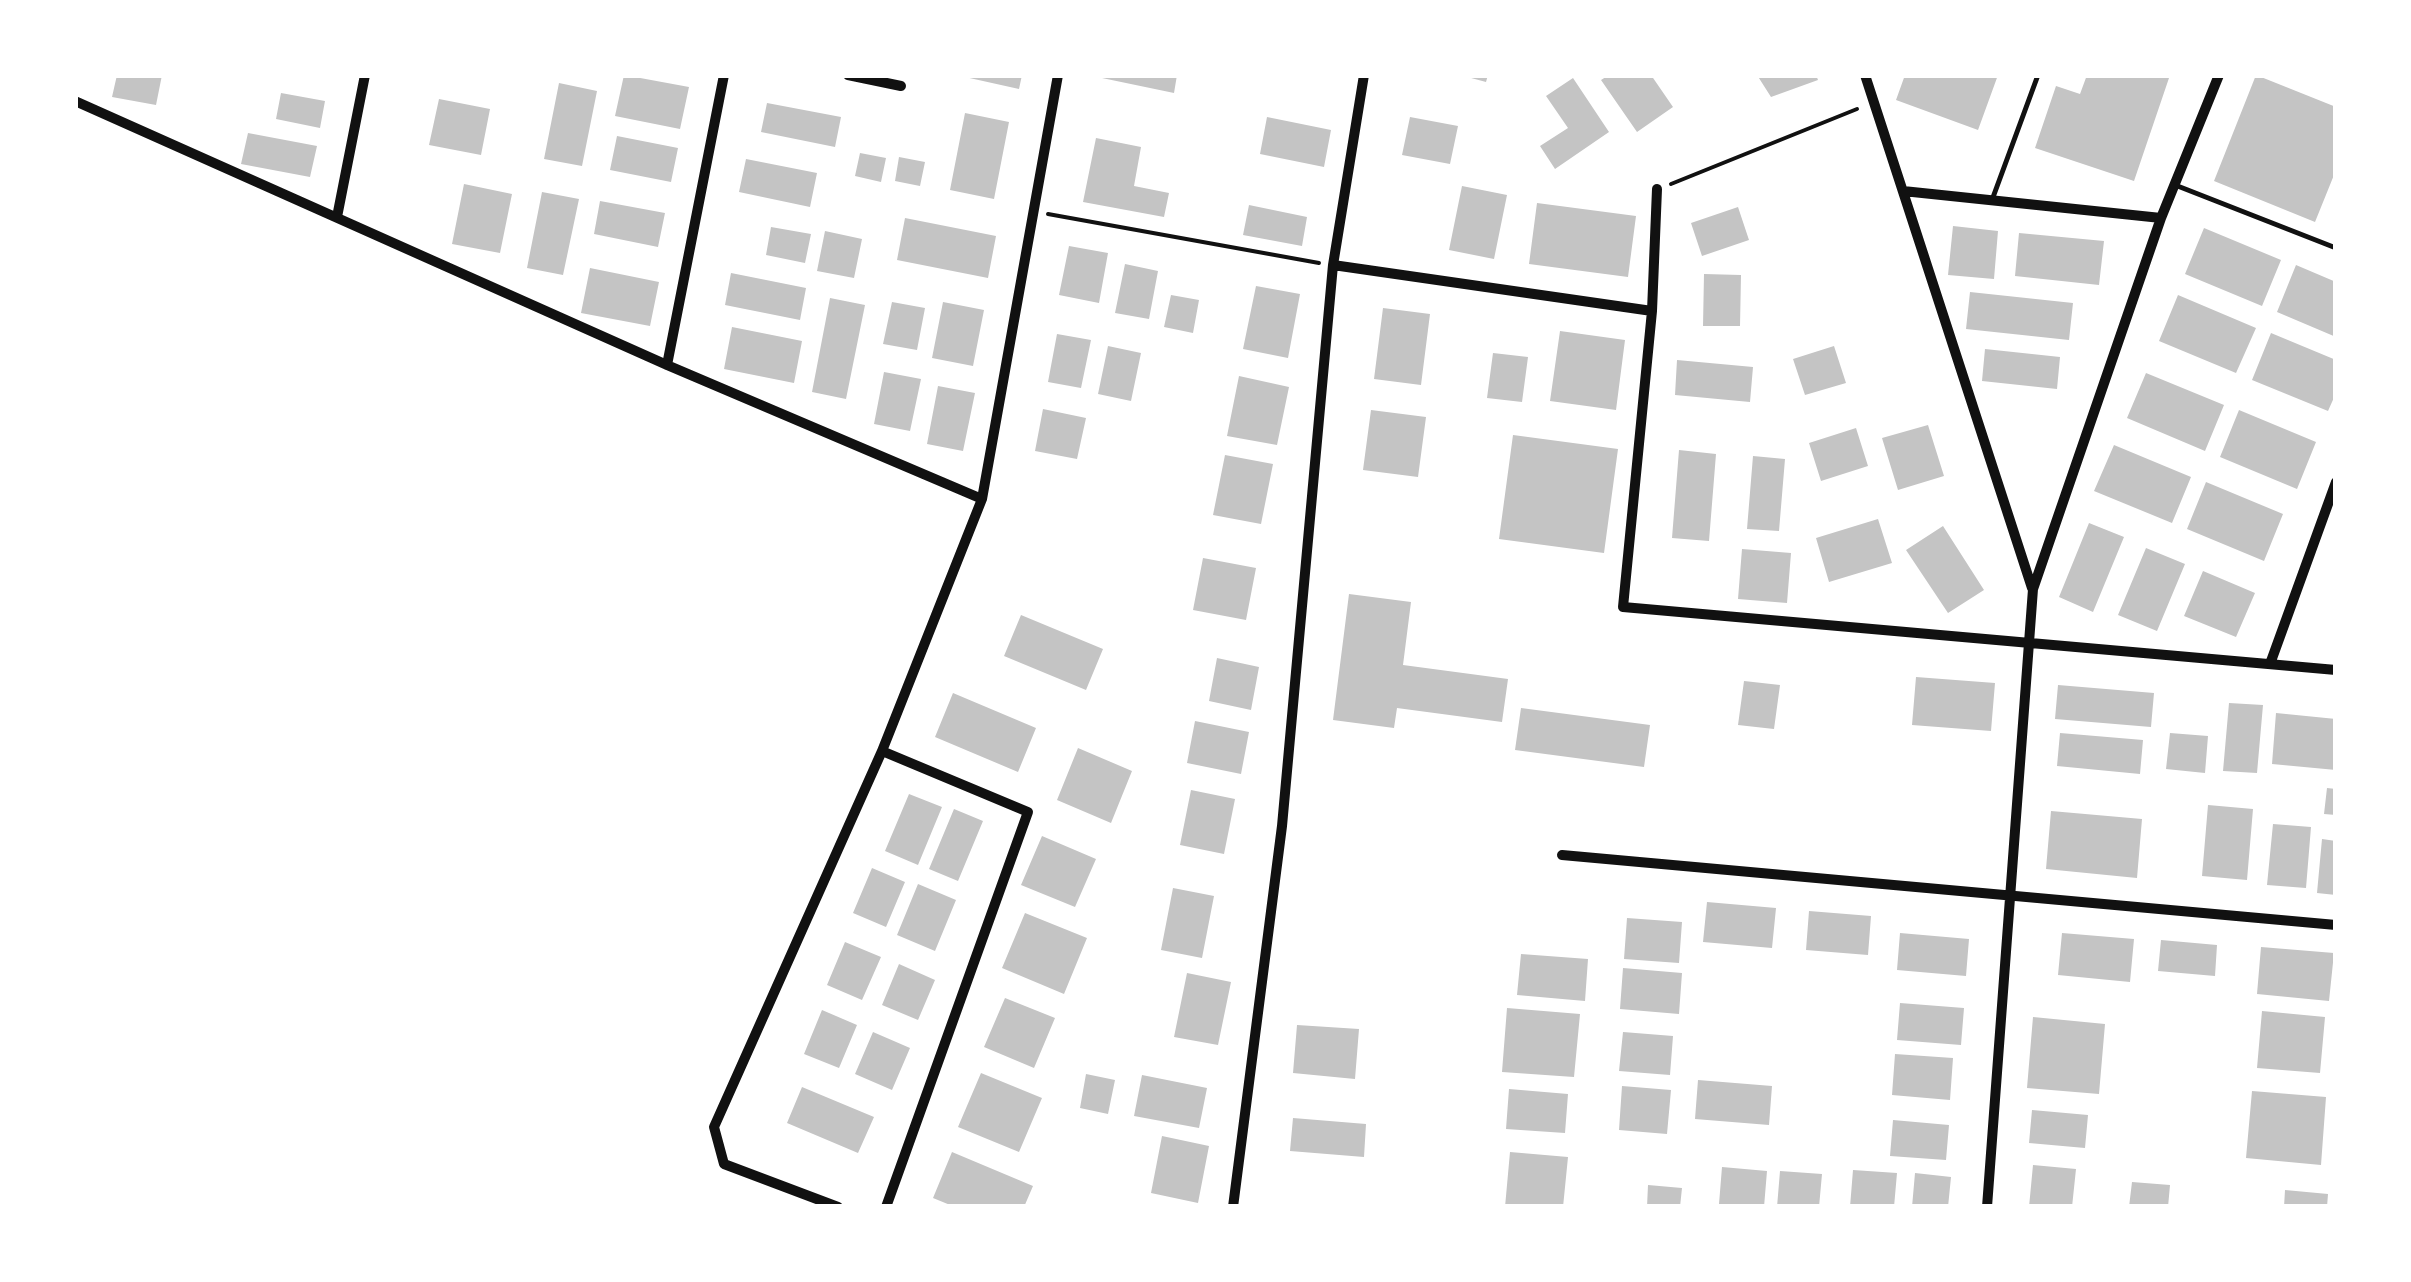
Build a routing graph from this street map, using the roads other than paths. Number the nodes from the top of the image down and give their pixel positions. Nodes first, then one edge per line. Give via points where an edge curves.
1 (365, 75) edge
2 (724, 75) edge
3 (848, 75) edge
4 (1058, 75) edge
5 (1364, 75) edge
6 (1865, 75) edge
7 (2038, 75) edge
8 (2219, 75) edge
9 (901, 86) dead end
10 (75, 101) edge
11 (2175, 185) junction
12 (1658, 189) road end
13 (1903, 191) junction
14 (1992, 200) junction
15 (337, 217) junction
16 (2161, 218) junction
17 (2336, 248) edge
18 (1333, 266) junction
19 (1652, 311) junction
20 (668, 366) junction
21 (2336, 482) edge
22 (982, 499) junction
23 (2032, 589) junction
24 (2029, 642) junction
25 (2270, 664) junction
26 (2336, 670) edge
27 (882, 751) junction
28 (1562, 854) dead end
29 (2010, 895) junction
30 (2336, 925) edge
31 (838, 1207) edge
32 (886, 1207) edge
33 (1233, 1207) edge
34 (1986, 1207) edge

1 - 15 street
2 - 20 street
3 - 9 street
4 - 22 street
5 - 18 street
6 - 13 street
7 - 14 lane
8 - 11 street
10 - 15 street
11 - 16 street
11 - 17 lane
12 - 19 street
13 - 14 street
13 - 23 street
14 - 16 street
15 - 20 street
16 - 23 street
18 - 19 street
18 - 33 street via 1282,826
19 - 24 street via 1622,607
20 - 22 street
21 - 25 street
22 - 27 street
23 - 24 street
24 - 25 street
24 - 29 street
25 - 26 street
27 - 31 street via 714,1127 724,1164
27 - 32 street via 1028,812
28 - 29 street
29 - 30 street
29 - 34 street

